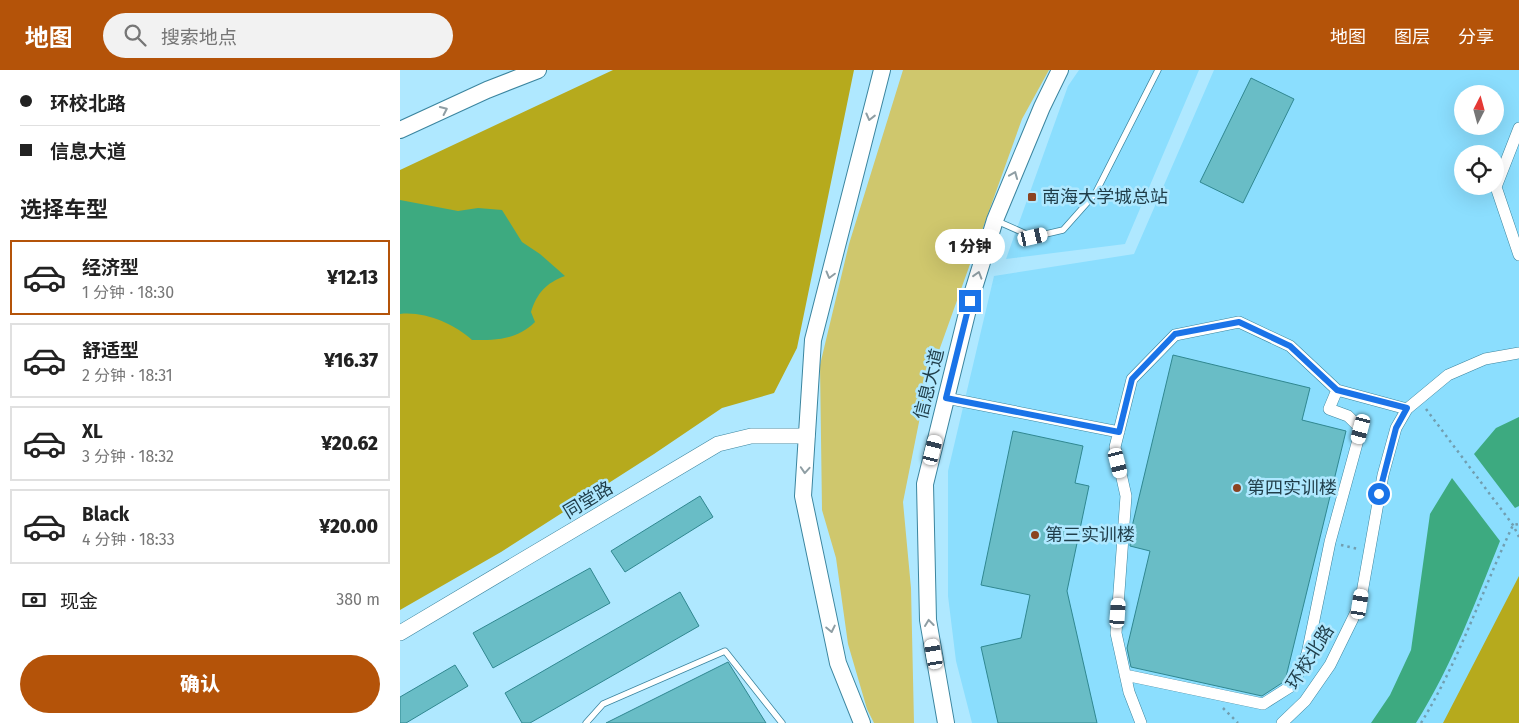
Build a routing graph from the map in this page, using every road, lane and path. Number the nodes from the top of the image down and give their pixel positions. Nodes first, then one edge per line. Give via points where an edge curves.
1 (538, 70) edge
2 (882, 70) edge
3 (1060, 70) edge
4 (1158, 70) edge
5 (1519, 128) edge
6 (400, 130) edge
7 (995, 220) junction
8 (1519, 256) edge
9 (1519, 353) edge
10 (1337, 390) junction
11 (946, 398) junction
12 (1419, 400) junction
13 (1407, 408) junction
14 (1119, 432) junction
15 (807, 436) junction
16 (1519, 524) edge
17 (1513, 525) junction
18 (1519, 537) edge
19 (1330, 542) junction
20 (1368, 552) junction
21 (400, 633) edge
22 (1125, 675) junction
23 (586, 723) edge
24 (782, 723) edge
25 (862, 723) edge
26 (946, 723) edge
27 (1141, 723) edge
28 (1282, 723) edge
29 (1421, 723) edge

6 -> 1 main road
2 -> 15 main road via 813,340
7 -> 3 main road, 信息大道
4 - 7 lane via 1095,194 1063,230 1033,237
5 - 8 street via 1496,187
11 -> 7 main road, 信息大道 via 970,301
9 - 12 street, 环校北路 via 1485,359 1448,375
10 - 13 street
10 - 14 street via 1290,346 1239,322 1175,334 1132,379
10 - 19 street via 1329,409 1348,416 1361,429
11 - 14 street
26 -> 11 main road, 信息大道 via 928,620 925,484
12 - 13 street, 环校北路
12 - 17 path
13 - 20 street, 环校北路 via 1396,428 1383,475
14 - 22 street via 1115,447 1126,496 1116,633
15 - 21 street, 同堂路 via 751,436 718,444
15 -> 25 main road via 804,496 838,663
16 - 17 path
17 - 18 path
17 - 29 path via 1443,687
19 - 20 path
19 - 22 street via 1307,654 1292,685 1263,704
20 - 28 street, 环校北路 via 1360,604 1334,656 1305,701
22 - 27 street
23 - 24 lane via 603,704 725,651

